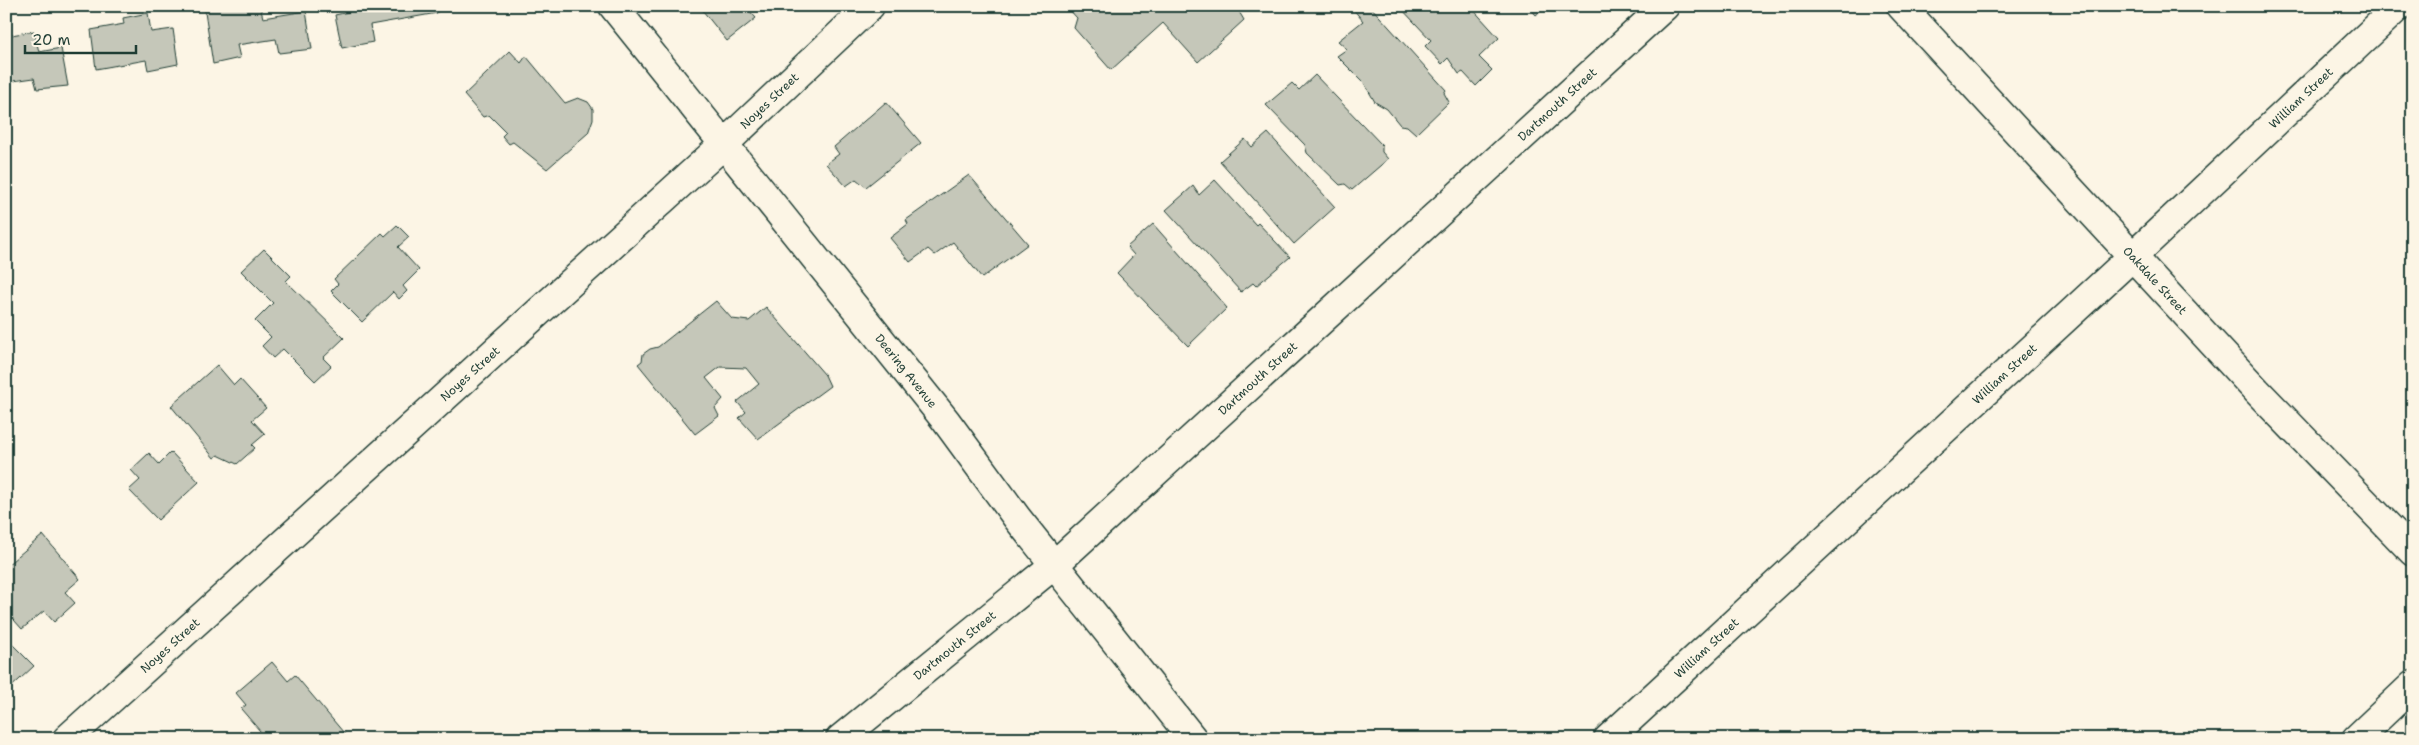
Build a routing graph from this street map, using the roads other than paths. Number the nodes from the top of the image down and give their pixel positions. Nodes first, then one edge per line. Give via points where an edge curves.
1 (613, 6) edge
2 (870, 6) edge
3 (1665, 6) edge
4 (1901, 6) edge
5 (2399, 6) edge
6 (723, 145) junction
7 (2133, 256) junction
8 (2413, 552) edge
9 (1054, 565) junction
10 (2413, 685) edge
11 (68, 739) edge
12 (840, 739) edge
13 (1194, 739) edge
14 (1608, 739) edge
15 (2356, 739) edge

1 - 6 street, Deering Avenue
2 - 6 street, Noyes Street
3 - 9 street, Dartmouth Street
4 - 7 street, Oakdale Street
5 - 7 street, William Street
6 - 9 street, Deering Avenue via 946,422
6 - 11 street, Noyes Street
7 - 8 street, Oakdale Street via 2257,391
7 - 14 street, William Street
9 - 12 street, Dartmouth Street
9 - 13 street, Deering Avenue
10 - 15 street

